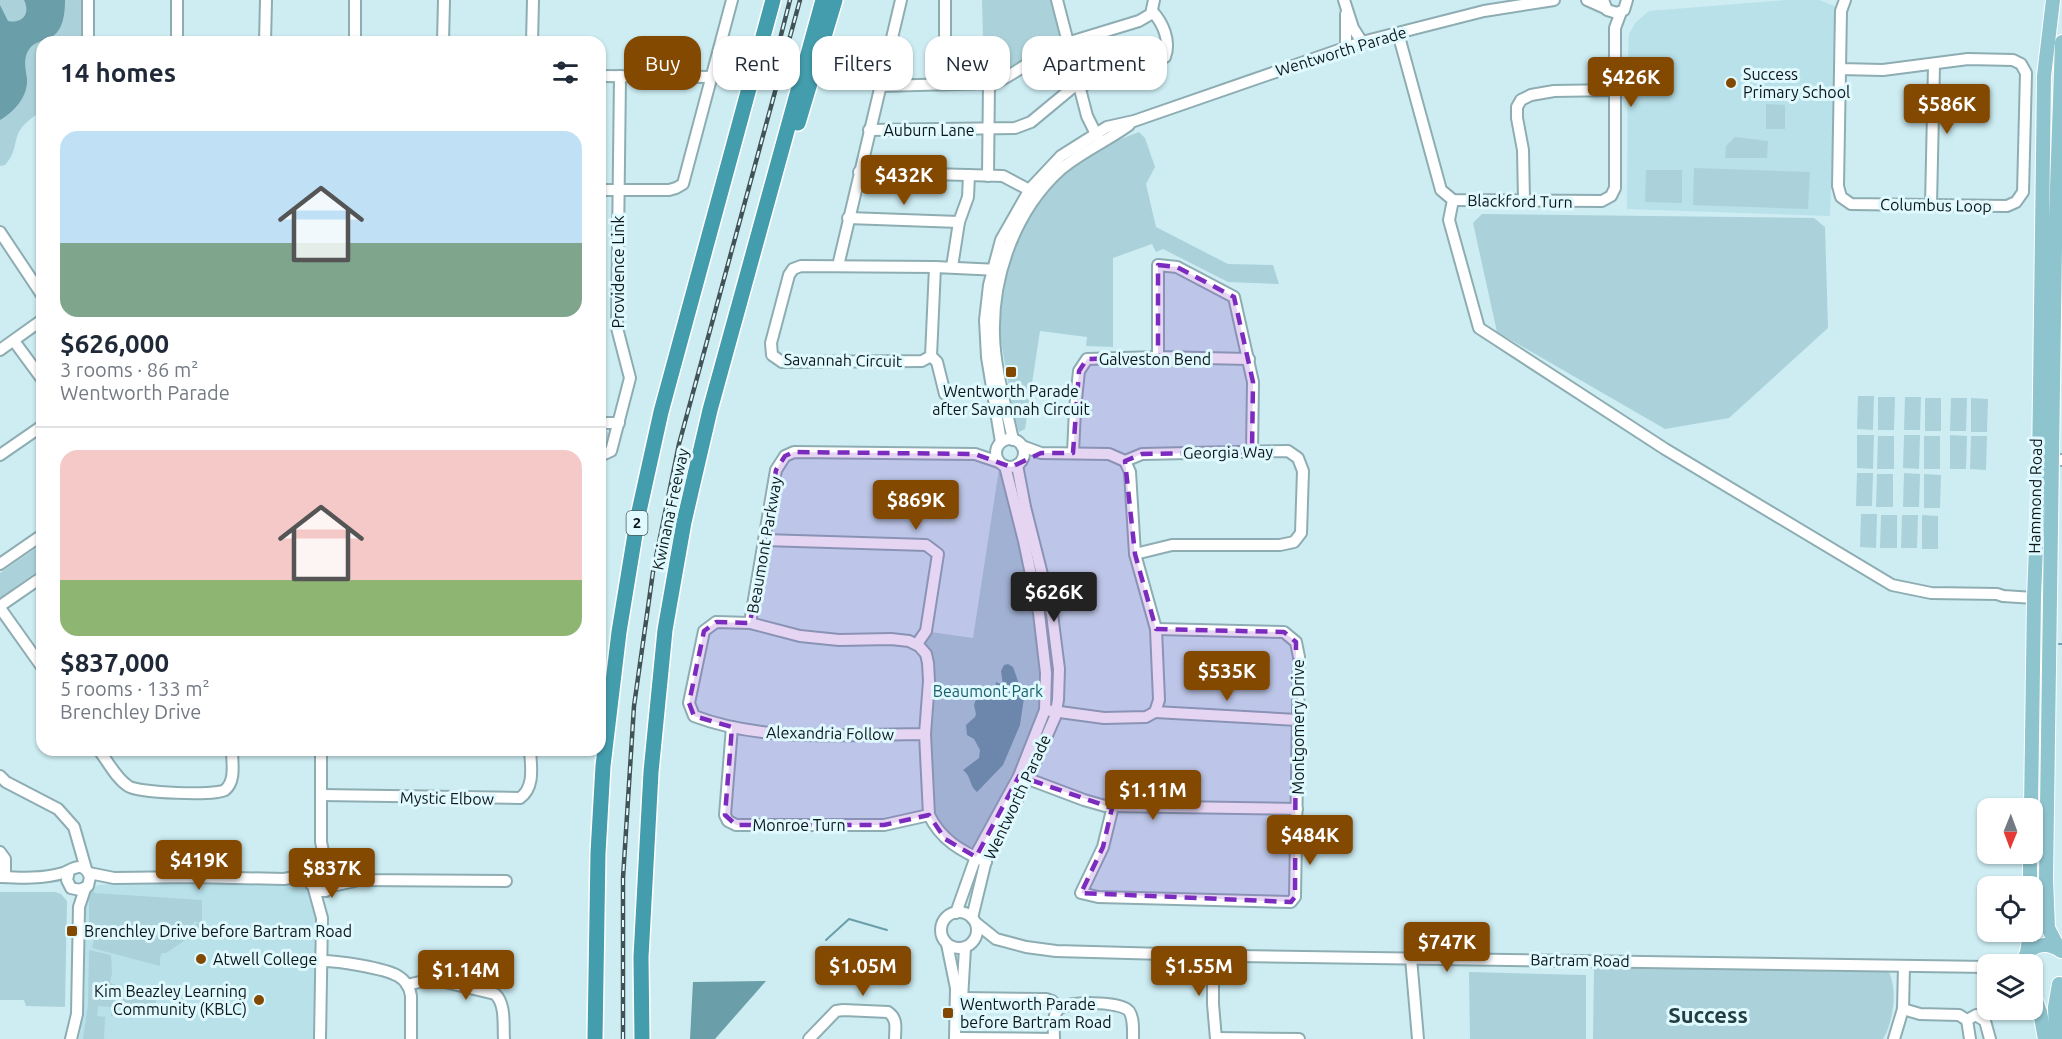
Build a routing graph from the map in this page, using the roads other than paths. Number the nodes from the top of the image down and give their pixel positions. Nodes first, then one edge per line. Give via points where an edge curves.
1 (88, 0) edge
2 (177, 0) edge
3 (266, 0) edge
4 (356, 0) edge
5 (444, 0) edge
6 (533, 0) edge
7 (732, 0) edge
8 (768, 0) edge
9 (773, 0) edge
10 (823, 0) edge
11 (836, 0) edge
12 (901, 0) edge
13 (945, 0) edge
14 (1057, 0) edge
15 (1554, 0) edge
16 (1587, 0) edge
17 (1638, 0) edge
18 (2053, 0) edge
19 (1345, 4) edge
20 (1841, 4) edge
21 (1153, 6) edge
22 (1482, 6) edge
23 (1605, 6) edge
24 (1625, 6) edge
25 (766, 21) junction
26 (1615, 28) junction
27 (1398, 33) junction
28 (88, 36) edge
29 (177, 36) edge
30 (265, 36) edge
31 (355, 36) edge
32 (443, 36) edge
33 (532, 36) edge
34 (892, 36) edge
35 (945, 36) edge
36 (1066, 36) edge
37 (1088, 36) edge
38 (1165, 36) edge
39 (1362, 42) junction
40 (2062, 42) edge
41 (1346, 48) junction
42 (1934, 65) junction
43 (1840, 69) junction
44 (606, 76) edge
45 (620, 76) junction
46 (711, 77) junction
47 (879, 90) edge
48 (989, 90) edge
49 (1070, 90) edge
50 (1081, 90) edge
51 (1616, 90) junction
52 (869, 130) junction
53 (988, 130) junction
54 (1099, 139) junction
55 (859, 172) junction
56 (969, 175) junction
57 (987, 176) junction
58 (606, 190) edge
59 (619, 190) junction
60 (1034, 192) junction
61 (1453, 200) junction
62 (1524, 201) junction
63 (1931, 205) junction
64 (764, 213) junction
65 (848, 218) junction
66 (959, 222) junction
67 (1, 237) edge
68 (838, 266) junction
69 (935, 267) junction
70 (952, 267) junction
71 (997, 270) junction
72 (36, 287) edge
73 (36, 324) edge
74 (14, 341) junction
75 (0, 350) edge
76 (931, 356) junction
77 (1158, 357) junction
78 (1249, 359) junction
79 (36, 371) edge
80 (945, 394) dead end
81 (606, 423) edge
82 (619, 423) junction
83 (36, 430) edge
84 (1000, 443) junction
85 (1018, 443) junction
86 (1252, 452) junction
87 (606, 453) edge
88 (1041, 453) junction
89 (1073, 453) junction
90 (975, 454) junction
91 (0, 455) edge
92 (1125, 461) junction
93 (1020, 462) junction
94 (1002, 464) junction
95 (2054, 465) edge
96 (36, 540) edge
97 (764, 540) junction
98 (1135, 554) junction
99 (0, 564) edge
100 (36, 581) edge
101 (2034, 595) junction
102 (2049, 595) junction
103 (0, 607) edge
104 (750, 623) junction
105 (1156, 629) junction
106 (917, 644) junction
107 (36, 658) edge
108 (1051, 711) junction
109 (1155, 712) junction
110 (1298, 720) junction
111 (732, 727) junction
112 (925, 734) junction
113 (606, 741) edge
114 (103, 756) edge
115 (232, 756) edge
116 (321, 756) edge
117 (530, 756) edge
118 (604, 756) edge
119 (0, 776) edge
120 (1024, 778) junction
121 (321, 795) junction
122 (2031, 798) edge
123 (1113, 806) junction
124 (1297, 808) junction
125 (929, 815) junction
126 (79, 848) junction
127 (0, 852) edge
128 (981, 860) junction
129 (71, 870) junction
130 (87, 871) junction
131 (2, 877) edge
132 (324, 877) junction
133 (45, 878) junction
134 (114, 878) junction
135 (284, 879) junction
136 (506, 881) dead end
137 (70, 886) junction
138 (86, 887) junction
139 (313, 888) junction
140 (79, 907) junction
141 (956, 913) junction
142 (322, 918) junction
143 (974, 920) junction
144 (996, 939) junction
145 (947, 944) junction
146 (967, 947) junction
147 (2060, 951) edge
148 (2027, 954) edge
149 (1213, 955) junction
150 (1411, 958) junction
151 (322, 961) junction
152 (1904, 966) junction
153 (1977, 967) edge
154 (2061, 982) edge
155 (407, 985) junction
156 (2043, 989) edge
157 (962, 998) junction
158 (1059, 1008) junction
159 (1903, 1009) junction
160 (1967, 1020) junction
161 (2041, 1020) edge
162 (1216, 1038) edge
163 (71, 1039) edge
164 (320, 1039) edge
165 (411, 1039) edge
166 (504, 1039) edge
167 (595, 1039) edge
168 (642, 1039) edge
169 (809, 1039) edge
170 (895, 1039) edge
171 (959, 1039) edge
172 (1009, 1039) edge
173 (1054, 1039) edge
174 (1133, 1039) edge
175 (1299, 1039) edge
176 (1418, 1039) edge
177 (1894, 1039) edge
178 (1970, 1039) edge
179 (1990, 1039) edge
180 (2045, 1039) edge
181 (2056, 1039) edge

1 - 28 street
2 - 29 street
3 - 30 street
4 - 31 street
5 - 32 street
6 - 33 street
7 - 46 street
8 - 25 highway, 2
9 - 25 highway, Kwinana Freeway / 2
10 - 64 highway, Kwinana Freeway
11 - 64 highway via 790,149
12 - 34 street
13 - 35 street
14 - 36 street
15 - 22 street, Wentworth Parade
16 - 23 street
17 - 24 street
18 - 95 main road, Hammond Road via 2043,76
19 - 39 street
19 - 41 street
20 - 43 street, Columbus Loop
21 - 37 street via 1139,21
21 - 38 street, Auburn Lane
22 - 27 street, Wentworth Parade
23 - 24 street via 1613,13
23 - 26 street
24 - 26 street
25 - 113 highway, Kwinana Freeway / 2 via 661,412 638,516
26 - 51 street
27 - 39 street, Wentworth Parade
27 - 61 street, Blackford Turn via 1441,190
39 - 41 street, Wentworth Parade
40 - 95 main road, Hammond Road via 2055,246
41 - 54 street, Wentworth Parade via 1134,121
42 - 43 street, Columbus Loop
42 - 63 street
42 - 63 street, Columbus Loop via 1968,59 2013,60 2026,73 2023,192 2016,202 2007,206
43 - 63 street, Columbus Loop via 1841,197 1851,204
44 - 45 street
45 - 46 street
45 - 59 street, Providence Link
46 - 59 street via 683,183 669,190
47 - 52 street
48 - 53 street
49 - 53 street, Auburn Lane via 1031,122
50 - 54 street via 1087,116
51 - 62 street, Blackford Turn via 1615,188 1611,196 1602,201
51 - 62 street via 1554,91 1521,100 1517,117 1523,150
52 - 53 street, Auburn Lane
52 - 55 street
53 - 57 street
54 - 60 street, Wentworth Parade
55 - 56 street
55 - 65 street
56 - 57 street
56 - 66 street via 968,197
57 - 60 street via 1003,176
58 - 59 street
59 - 82 street, Providence Link via 617,328 630,378
60 - 71 street, Wentworth Parade
61 - 62 street, Blackford Turn
61 - 101 street via 1449,220 1479,328 1665,449 1892,585 1931,593
64 - 168 highway, Kwinana Freeway via 705,433 665,630 651,772 641,957
65 - 66 street
65 - 68 street
66 - 70 street
67 - 72 street
68 - 69 street, Savannah Circuit
68 - 76 street, Savannah Circuit via 793,268 771,343 772,355 782,362 922,361
69 - 70 street, Savannah Circuit
69 - 76 street
70 - 71 street, Savannah Circuit
71 - 84 street, Wentworth Parade via 986,308 985,337
71 - 85 street, Wentworth Parade via 994,336 1001,386
73 - 74 street
74 - 75 street
74 - 79 street
76 - 80 street via 937,362
77 - 78 street, Galveston Bend
77 - 78 street via 1158,266 1177,267 1234,297
77 - 89 street, Galveston Bend via 1086,359 1079,371
78 - 86 street via 1253,382
81 - 82 street
82 - 87 street, Providence Link via 611,451
83 - 91 street
84 - 85 street
84 - 90 street, Beaumont Parkway
84 - 94 street, Wentworth Parade via 996,453
85 - 88 street
85 - 93 street, Wentworth Parade via 1024,452
86 - 92 street, Georgia Way via 1142,454
86 - 98 street, Georgia Way via 1288,451 1298,458 1303,471 1300,533 1294,542 1172,545
88 - 89 street
88 - 93 street
89 - 92 street via 1109,454
90 - 94 street, Beaumont Parkway
90 - 97 street, Beaumont Parkway via 794,452 785,456 776,470
92 - 98 street via 1130,472
93 - 94 street
93 - 108 street, Wentworth Parade via 1025,507 1052,614 1059,669
94 - 108 street, Wentworth Parade via 1039,613
95 - 101 main road, Hammond Road
95 - 102 main road, Hammond Road
96 - 99 street
97 - 104 street, Beaumont Parkway
97 - 106 street via 927,545 938,554 926,632
98 - 105 street
100 - 103 street
101 - 102 street
101 - 122 main road, Hammond Road
102 - 147 main road, Hammond Road via 2046,879 2048,928
103 - 107 street
104 - 106 street, Beaumont Parkway via 800,636 891,639
104 - 111 street, Alexandria Follow via 716,622 704,631 690,703 694,716
105 - 109 street via 1159,700
105 - 110 street, Montgomery Drive via 1284,632 1296,642 1299,657
106 - 112 street via 928,663
108 - 109 street via 1104,718 1146,717
108 - 120 street, Wentworth Parade
109 - 110 street
110 - 124 street, Montgomery Drive
111 - 112 street, Alexandria Follow via 775,734
111 - 125 street, Monroe Turn via 724,815 736,825 884,825
112 - 125 street
114 - 115 street via 130,788 144,792 212,793 229,785
116 - 121 street
117 - 121 street, Mystic Elbow via 531,785 520,798
118 - 167 highway, Kwinana Freeway / 2 via 598,853
119 - 126 street via 58,810 74,827
120 - 123 street
120 - 128 street, Wentworth Parade
121 - 132 street
123 - 124 street
123 - 124 street, Montgomery Drive via 1103,847 1081,893 1098,897 1291,902 1295,897
125 - 128 street via 945,839
126 - 129 street
126 - 130 street
127 - 131 street via 5,859
128 - 141 street, Wentworth Parade
128 - 143 street, Wentworth Parade
129 - 130 street via 82,867
129 - 133 street
129 - 137 street via 67,875
130 - 134 street
130 - 138 street via 90,877
131 - 133 street
132 - 135 street
132 - 136 street
132 - 139 street via 310,878
132 - 139 street via 322,892
132 - 142 street
133 - 137 street
134 - 135 street
134 - 138 street
135 - 139 street
137 - 138 street via 76,890
137 - 140 street
138 - 140 street
139 - 142 street
140 - 163 street via 77,1014
141 - 143 street via 968,914
141 - 145 street, Wentworth Parade via 943,923 942,936
142 - 151 street
143 - 144 street, Bartram Road
143 - 146 street, Wentworth Parade via 977,935
144 - 146 street, Bartram Road
144 - 149 street, Bartram Road via 1056,951
145 - 146 street via 958,949
145 - 171 street, Wentworth Parade via 956,988
146 - 157 street, Wentworth Parade
147 - 148 main road via 2044,944
149 - 150 street, Bartram Road
149 - 162 street
150 - 152 street, Bartram Road
150 - 176 street
151 - 155 street via 392,974
151 - 164 street
152 - 153 street, Bartram Road
152 - 159 street
154 - 156 main road
154 - 181 main road via 2055,1007
155 - 165 street via 411,996
155 - 166 street via 432,979 495,993 502,1006
157 - 158 street via 1047,999
157 - 171 street, Wentworth Parade
158 - 173 street
158 - 174 street via 1068,1004 1120,1005 1131,1016
159 - 160 street via 1920,1014 1959,1015
159 - 177 street
160 - 178 street
160 - 179 street via 1976,1015 1983,1018
161 - 180 main road
162 - 175 street
169 - 170 street via 836,1011 843,1010 888,1012 895,1022
171 - 172 street
172 - 173 street

